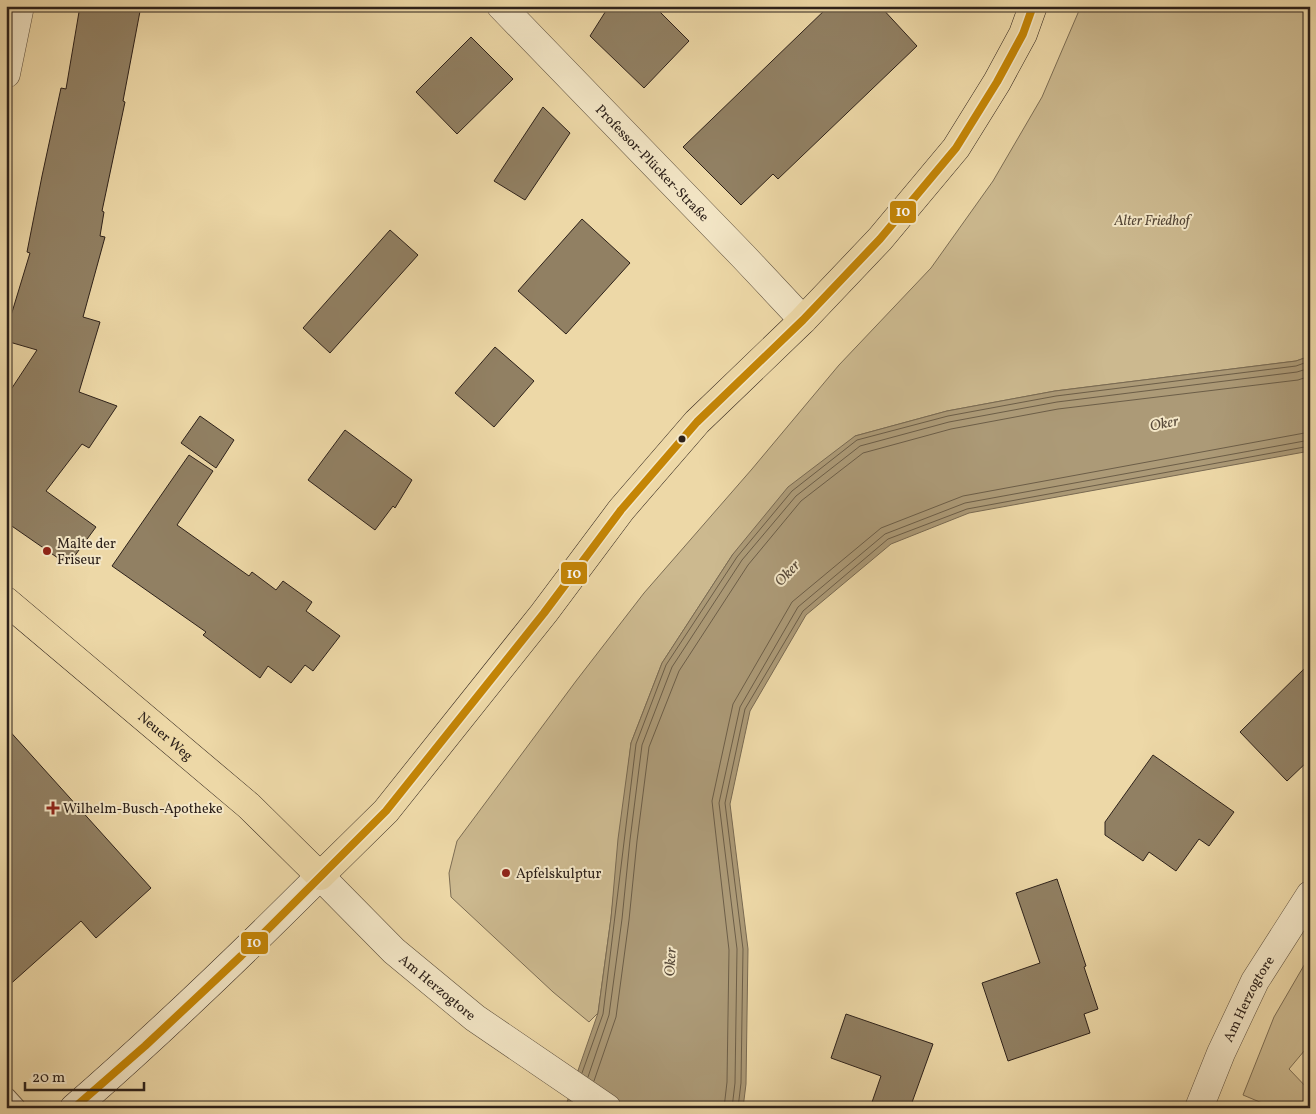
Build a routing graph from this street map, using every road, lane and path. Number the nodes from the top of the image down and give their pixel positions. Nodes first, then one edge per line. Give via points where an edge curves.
1 (20, 6) edge
2 (500, 6) edge
3 (1033, 6) edge
4 (6, 74) edge
5 (803, 320) junction
6 (6, 602) edge
7 (320, 876) junction
8 (1310, 895) edge
9 (6, 1097) edge
10 (16, 1108) edge
11 (74, 1108) edge
12 (607, 1108) edge
13 (1199, 1108) edge

1 - 4 street
2 - 5 street, Professor-Plücker-Straße
3 - 5 main road via 1023,34 997,82 956,148 880,239
5 - 7 main road via 691,429 622,510 386,810
6 - 7 main road, Neuer Weg via 249,806
7 - 11 street via 241,956
7 - 12 street, Am Herzogtore via 402,957 475,1018
8 - 13 street, Am Herzogtore via 1255,980
9 - 10 lane

